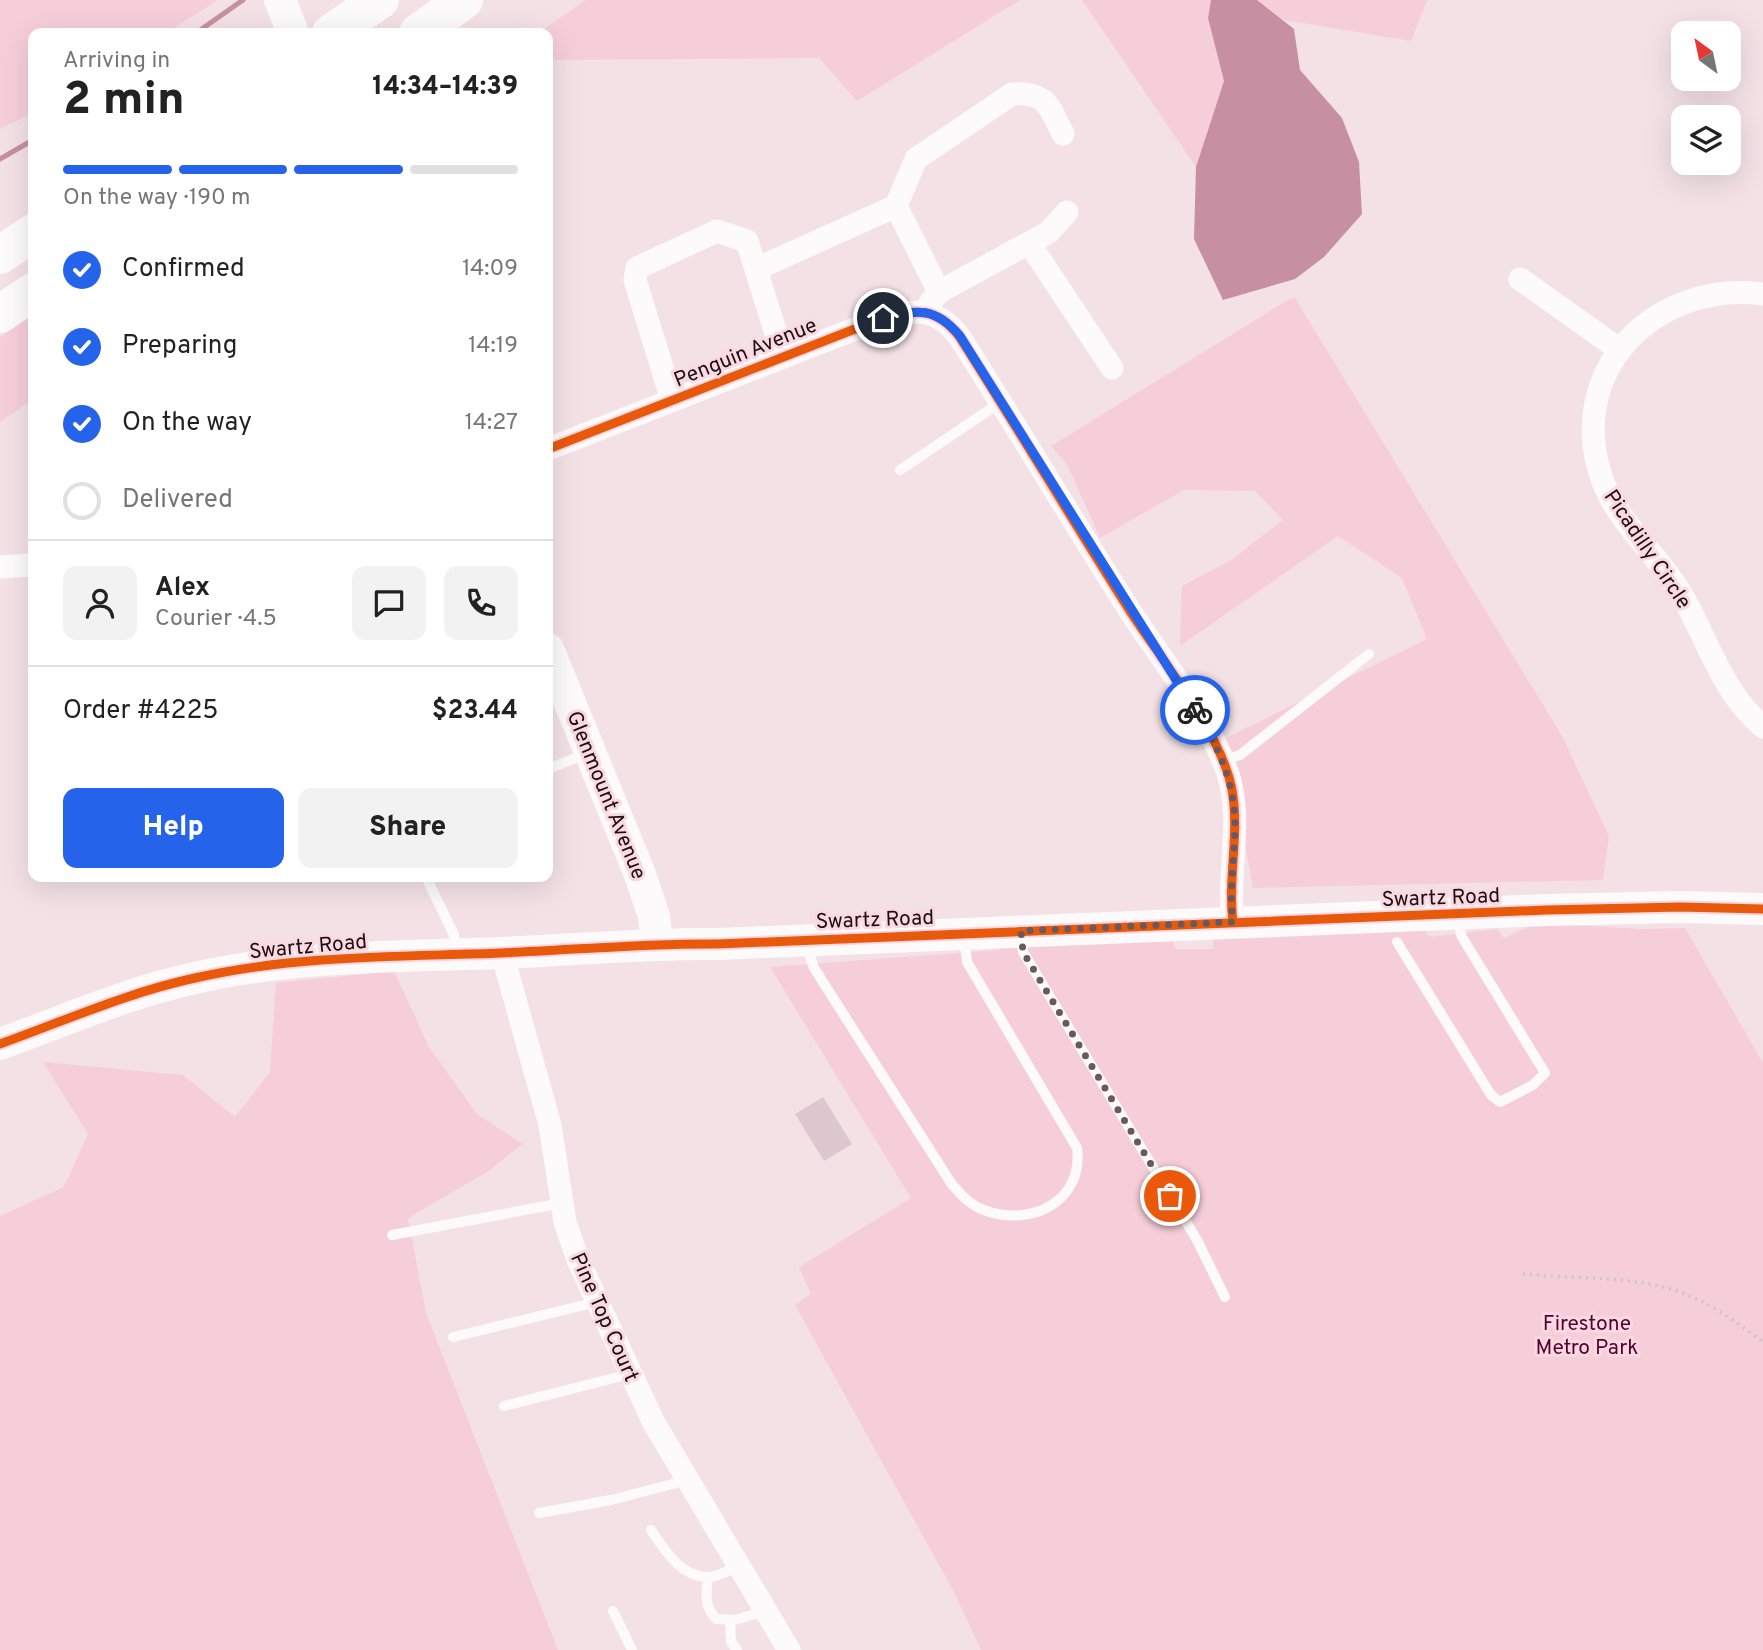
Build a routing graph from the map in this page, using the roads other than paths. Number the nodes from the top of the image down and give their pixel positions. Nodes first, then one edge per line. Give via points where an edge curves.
1 (280, 0) edge
2 (380, 0) edge
3 (464, 0) edge
4 (291, 28) edge
5 (339, 28) edge
6 (425, 28) edge
7 (1063, 134) dead end
8 (896, 206) junction
9 (1067, 212) dead end
10 (28, 236) edge
11 (1029, 243) junction
12 (0, 255) edge
13 (755, 269) junction
14 (1520, 279) dead end
15 (939, 292) junction
16 (1763, 294) edge
17 (28, 295) edge
18 (923, 311) junction
19 (0, 314) edge
20 (1620, 350) junction
21 (783, 356) junction
22 (1112, 368) dead end
23 (672, 400) junction
24 (1001, 402) junction
25 (553, 447) edge
26 (900, 470) dead end
27 (28, 565) edge
28 (0, 567) edge
29 (1369, 654) dead end
30 (553, 661) edge
31 (1763, 727) edge
32 (591, 752) junction
33 (1223, 760) junction
34 (553, 767) edge
35 (428, 882) edge
36 (1763, 909) edge
37 (1455, 913) junction
38 (1233, 922) junction
39 (1021, 931) junction
40 (963, 933) junction
41 (803, 940) junction
42 (1398, 942) dead end
43 (657, 943) junction
44 (502, 953) junction
45 (456, 954) junction
46 (0, 1044) edge
47 (562, 1203) junction
48 (392, 1236) dead end
49 (1225, 1297) dead end
50 (597, 1302) junction
51 (453, 1337) dead end
52 (630, 1374) junction
53 (504, 1406) dead end
54 (688, 1480) junction
55 (539, 1513) dead end
56 (651, 1531) dead end
57 (738, 1566) junction
58 (708, 1578) junction
59 (613, 1611) dead end
60 (765, 1611) junction
61 (730, 1620) junction
62 (632, 1650) edge
63 (737, 1650) edge
64 (789, 1650) edge

1 - 4 street
2 - 5 highway
3 - 6 highway
7 - 8 street via 1046,101 1030,93 1012,94 916,159
8 - 13 street
8 - 15 street
9 - 11 street via 1049,232
10 - 12 highway
11 - 15 street
11 - 22 street
13 - 21 street
13 - 23 street via 747,241 717,231 637,268 635,280
14 - 20 street
15 - 18 street
16 - 20 street, Picadilly Circle via 1712,294 1677,304 1648,322
17 - 19 highway
18 - 21 street, Penguin Avenue via 883,318
18 - 24 street via 951,326
20 - 31 street, Picadilly Circle via 1604,380 1595,419 1594,440 1603,482 1680,592 1730,691
21 - 23 street, Penguin Avenue
23 - 25 street, Penguin Avenue
24 - 26 lane
24 - 33 street
27 - 28 street
29 - 33 lane via 1240,755
30 - 32 street, Glenmount Avenue
32 - 34 lane
32 - 43 street, Glenmount Avenue via 639,872 654,916
33 - 38 street via 1234,814
35 - 45 lane via 454,935
36 - 37 street, Swartz Road
37 - 38 street, Swartz Road
37 - 42 lane via 1461,937 1544,1067 1542,1078 1533,1085 1500,1101 1491,1095
38 - 39 street, Swartz Road
39 - 40 street, Swartz Road
39 - 49 lane via 1023,952 1197,1240
40 - 41 street, Swartz Road
40 - 41 lane via 967,962 1077,1148 1076,1178 1062,1197 1041,1212 1003,1215 983,1210 963,1197 814,968
41 - 43 street, Swartz Road
43 - 44 street, Swartz Road
44 - 45 street, Swartz Road
44 - 47 street, Pine Top Court via 550,1125
45 - 46 street, Swartz Road via 312,961 205,976 142,993
47 - 48 lane
47 - 50 street, Pine Top Court via 578,1260
50 - 51 lane
50 - 52 street, Pine Top Court
52 - 53 lane
52 - 54 street, Pine Top Court
54 - 55 lane
54 - 57 street, Pine Top Court
56 - 58 lane via 668,1556 692,1574
57 - 58 lane
57 - 60 street, Pine Top Court
58 - 61 lane via 708,1610 716,1619
59 - 62 lane
60 - 61 lane
60 - 64 street, Pine Top Court
61 - 63 lane via 731,1642

